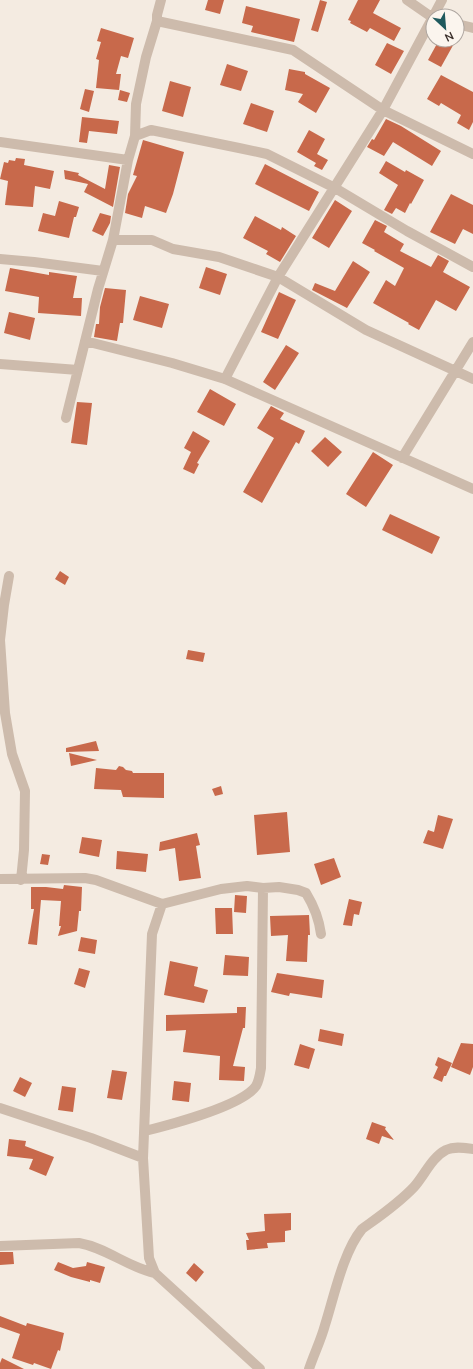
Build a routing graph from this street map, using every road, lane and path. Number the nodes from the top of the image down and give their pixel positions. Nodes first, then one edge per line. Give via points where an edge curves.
1 (161, 0) edge
2 (407, 0) edge
3 (425, 13) edge
4 (157, 21) junction
5 (425, 31) edge
6 (384, 110) junction
7 (135, 136) junction
8 (0, 142) edge
9 (473, 154) edge
10 (128, 160) junction
11 (335, 188) junction
12 (113, 240) junction
13 (0, 259) edge
14 (473, 267) edge
15 (103, 271) junction
16 (278, 277) junction
17 (85, 341) junction
18 (473, 342) edge
19 (0, 364) edge
20 (78, 370) junction
21 (456, 371) junction
22 (225, 379) junction
23 (473, 379) edge
24 (66, 418) dead end
25 (402, 458) junction
26 (473, 489) edge
27 (10, 576) dead end
28 (0, 879) edge
29 (21, 880) junction
30 (263, 888) junction
31 (162, 904) junction
32 (321, 934) dead end
33 (0, 1108) edge
34 (145, 1131) junction
35 (473, 1149) edge
36 (143, 1158) junction
37 (0, 1246) edge
38 (155, 1273) junction
39 (260, 1369) edge
40 (309, 1369) edge

1 - 4 street
2 - 3 street
4 - 6 street via 294,50
4 - 7 street via 136,104
5 - 6 street
6 - 9 street
6 - 11 street
7 - 10 street
7 - 11 street via 152,130 267,154
8 - 10 street
10 - 12 street
11 - 14 street
11 - 16 street
12 - 15 street
12 - 16 street via 152,240 173,249 219,257
13 - 15 street
15 - 17 street
16 - 21 street via 366,330
16 - 22 street
17 - 20 street
17 - 22 street via 172,362
18 - 21 street
19 - 20 street
20 - 24 street
21 - 23 street
21 - 25 street
22 - 25 street
25 - 26 street
27 - 29 street via 0,640 5,714 12,754 25,790
28 - 29 street
29 - 31 street via 85,878
30 - 31 street via 247,886 221,890
30 - 32 street via 279,887 306,893 320,922
30 - 34 street via 261,1068 256,1086 240,1098 207,1113
31 - 34 street via 152,934
33 - 36 street
34 - 36 street
35 - 40 street via 454,1148 439,1155 401,1200 357,1235 346,1259
36 - 38 street via 149,1258
37 - 38 street via 79,1243 116,1256 135,1268
38 - 39 street

